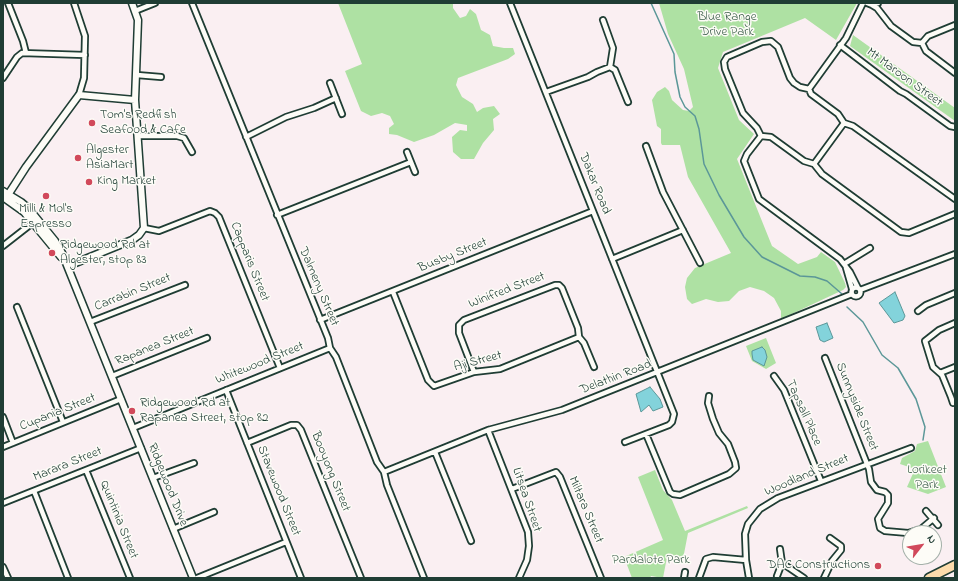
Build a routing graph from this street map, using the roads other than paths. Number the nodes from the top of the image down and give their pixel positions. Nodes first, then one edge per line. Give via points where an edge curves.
1 (8, 3) edge
2 (74, 3) edge
3 (132, 3) edge
4 (155, 3) edge
5 (192, 3) edge
6 (510, 3) edge
7 (863, 3) edge
8 (878, 3) edge
9 (870, 4) edge
10 (860, 10) junction
11 (135, 11) junction
12 (883, 15) junction
13 (603, 20) dead end
14 (955, 25) edge
15 (922, 43) junction
16 (840, 45) junction
17 (28, 53) junction
18 (85, 55) junction
19 (610, 67) junction
20 (955, 72) edge
21 (138, 75) junction
22 (162, 77) dead end
23 (3, 78) edge
24 (330, 84) dead end
25 (809, 89) junction
26 (546, 92) junction
27 (79, 96) junction
28 (336, 98) junction
29 (135, 100) junction
30 (628, 102) dead end
31 (342, 114) dead end
32 (844, 123) junction
33 (955, 127) edge
34 (138, 136) junction
35 (761, 136) junction
36 (246, 137) junction
37 (646, 146) dead end
38 (192, 152) dead end
39 (407, 152) dead end
40 (411, 162) junction
41 (814, 164) junction
42 (415, 172) dead end
43 (5, 195) edge
44 (955, 199) edge
45 (593, 211) junction
46 (955, 214) edge
47 (277, 215) junction
48 (36, 221) junction
49 (144, 228) junction
50 (683, 230) junction
51 (3, 246) edge
52 (870, 248) dead end
53 (955, 254) edge
54 (612, 259) junction
55 (700, 263) dead end
56 (68, 266) junction
57 (845, 266) junction
58 (185, 285) dead end
59 (859, 289) junction
60 (393, 292) junction
61 (852, 292) junction
62 (955, 293) edge
63 (17, 307) dead end
64 (918, 311) dead end
65 (320, 320) junction
66 (90, 322) junction
67 (955, 323) edge
68 (579, 337) junction
69 (206, 338) dead end
70 (330, 348) junction
71 (825, 358) dead end
72 (594, 366) dead end
73 (955, 367) edge
74 (280, 368) junction
75 (474, 372) junction
76 (658, 373) junction
77 (940, 374) junction
78 (112, 376) junction
79 (774, 376) dead end
80 (226, 390) junction
81 (709, 396) dead end
82 (121, 399) junction
83 (955, 402) edge
84 (3, 417) edge
85 (64, 422) junction
86 (133, 428) junction
87 (488, 430) junction
88 (646, 434) junction
89 (13, 442) junction
90 (247, 442) junction
91 (625, 442) dead end
92 (3, 447) edge
93 (141, 448) junction
94 (910, 448) dead end
95 (435, 452) junction
96 (194, 463) dead end
97 (867, 463) junction
98 (86, 470) junction
99 (384, 472) junction
100 (153, 478) junction
101 (821, 481) junction
102 (512, 490) junction
103 (34, 491) junction
104 (3, 503) edge
105 (926, 510) dead end
106 (214, 512) dead end
107 (934, 518) junction
108 (938, 525) dead end
109 (173, 529) junction
110 (830, 538) dead end
111 (471, 540) dead end
112 (286, 542) junction
113 (780, 549) dead end
114 (746, 560) junction
115 (782, 563) junction
116 (955, 565) edge
117 (3, 567) edge
118 (685, 572) dead end
119 (777, 576) dead end
120 (8, 578) edge
121 (68, 578) edge
122 (130, 578) edge
123 (193, 578) edge
124 (196, 578) edge
125 (301, 578) edge
126 (361, 578) edge
127 (424, 578) edge
128 (519, 578) edge
129 (601, 578) edge
130 (684, 578) edge
131 (699, 578) edge
132 (749, 578) edge
133 (804, 578) edge
134 (824, 578) edge
135 (929, 578) edge

1 - 17 street
2 - 18 street via 84,26
3 - 11 street
4 - 11 street
5 - 36 street, Dalmeny Street
6 - 26 street, Dakar Road
7 - 10 street
8 - 9 street
8 - 12 street
9 - 10 street
9 - 12 street
10 - 16 street
11 - 21 street via 138,20
12 - 15 street via 892,26 913,42
13 - 19 street via 613,48
14 - 15 street via 928,36
15 - 20 street via 926,51
16 - 25 street
16 - 33 street, Mt Maroon Street via 900,91
17 - 18 street
17 - 23 street via 17,57
18 - 27 street via 84,78
19 - 26 street
19 - 30 street via 615,70
21 - 22 street
21 - 29 street
24 - 28 street
25 - 32 street via 838,114
25 - 35 street via 800,87 790,78 778,47 771,41 762,42 727,57 724,62 725,69 743,113
26 - 45 street, Dakar Road
27 - 29 street
27 - 43 street
28 - 31 street
28 - 36 street via 286,117
29 - 34 street
32 - 41 street
32 - 44 street via 853,126
34 - 38 street via 184,138
34 - 49 street
35 - 41 street via 771,137 804,161
35 - 57 street via 744,161 759,199 835,255
36 - 47 street, Dalmeny Street
37 - 50 street via 663,192
39 - 40 street
40 - 42 street
40 - 47 street
41 - 46 street via 822,174 901,232 909,233
43 - 48 street, Ridgewood Drive via 21,202
45 - 54 street, Dakar Road
45 - 60 street, Busby Street
47 - 65 street, Dalmeny Street
48 - 51 street
48 - 56 street, Ridgewood Drive via 55,241
49 - 56 street via 132,240
49 - 74 street, Capparis Street via 159,231 210,211 216,213
50 - 54 street
50 - 55 street
52 - 57 street
53 - 59 street
54 - 76 street, Dakar Road
56 - 66 street, Ridgewood Drive
57 - 59 street
57 - 61 street
58 - 66 street, Carrabin Street
59 - 61 street
59 - 61 street via 858,296 854,296
60 - 65 street, Busby Street
60 - 75 street, Aji Street via 428,380 434,386
61 - 76 street, Delathin Road
62 - 64 street
63 - 85 street
65 - 70 street, Dalmeny Street
66 - 78 street, Ridgewood Drive
67 - 77 street via 939,330 925,341 933,367
68 - 72 street, Winifred Street
68 - 75 street, Aji Street via 500,369
68 - 75 street, Winifred Street via 578,328 562,288 555,285 464,320 459,332
69 - 78 street, Rapanea Street
70 - 74 street, Whitewood Street
70 - 99 street, Dalmeny Street via 336,357 377,462
71 - 97 street, Sunnyside Street
73 - 77 street
74 - 80 street, Whitewood Street
76 - 87 street, Delathin Road via 562,410
76 - 88 street, Dakar Road via 674,418 669,425
77 - 83 street via 953,403
78 - 82 street, Ridgewood Drive
79 - 101 street, Tapsall Place via 784,390
80 - 86 street, Whitewood Street
80 - 90 street, Stavewood Street
81 - 88 street via 708,403 713,420 728,444 735,462 736,468 729,474 680,495 673,494
82 - 85 street, Cupania Street
82 - 86 street, Ridgewood Drive
84 - 89 street
85 - 89 street, Cupania Street
86 - 93 street, Ridgewood Drive
87 - 95 street, Delathin Road
87 - 102 street, Litsea Street
88 - 91 street
89 - 92 street, Cupania Street
90 - 112 street, Stavewood Street
90 - 126 street, Booyong Street via 298,425
93 - 98 street, Marara Street
93 - 100 street, Ridgewood Drive
94 - 97 street, Woodland Street
95 - 99 street, Delathin Road
95 - 111 street
96 - 100 street
97 - 101 street, Woodland Street
97 - 107 street, Sunnyside Street via 873,486 885,492 889,499 878,519 880,528 885,531 908,533 921,529
98 - 103 street, Marara Street
98 - 122 street, Quintinia Street
99 - 127 street, Dalmeny Street
100 - 109 street, Ridgewood Drive
101 - 114 street, Woodland Street via 778,498 753,516 745,534
102 - 128 street, Litsea Street via 528,532 527,560
102 - 129 street, Miltara Street via 556,472
103 - 104 street, Marara Street
103 - 121 street
105 - 107 street
106 - 109 street
107 - 108 street
109 - 123 street, Ridgewood Drive
110 - 134 street via 841,546 841,550
112 - 124 street
112 - 125 street, Stavewood Street
113 - 115 street
114 - 131 street via 710,558 703,562
114 - 132 street, Woodland Street
115 - 119 street
115 - 133 street
116 - 135 highway
117 - 120 street
118 - 130 street

